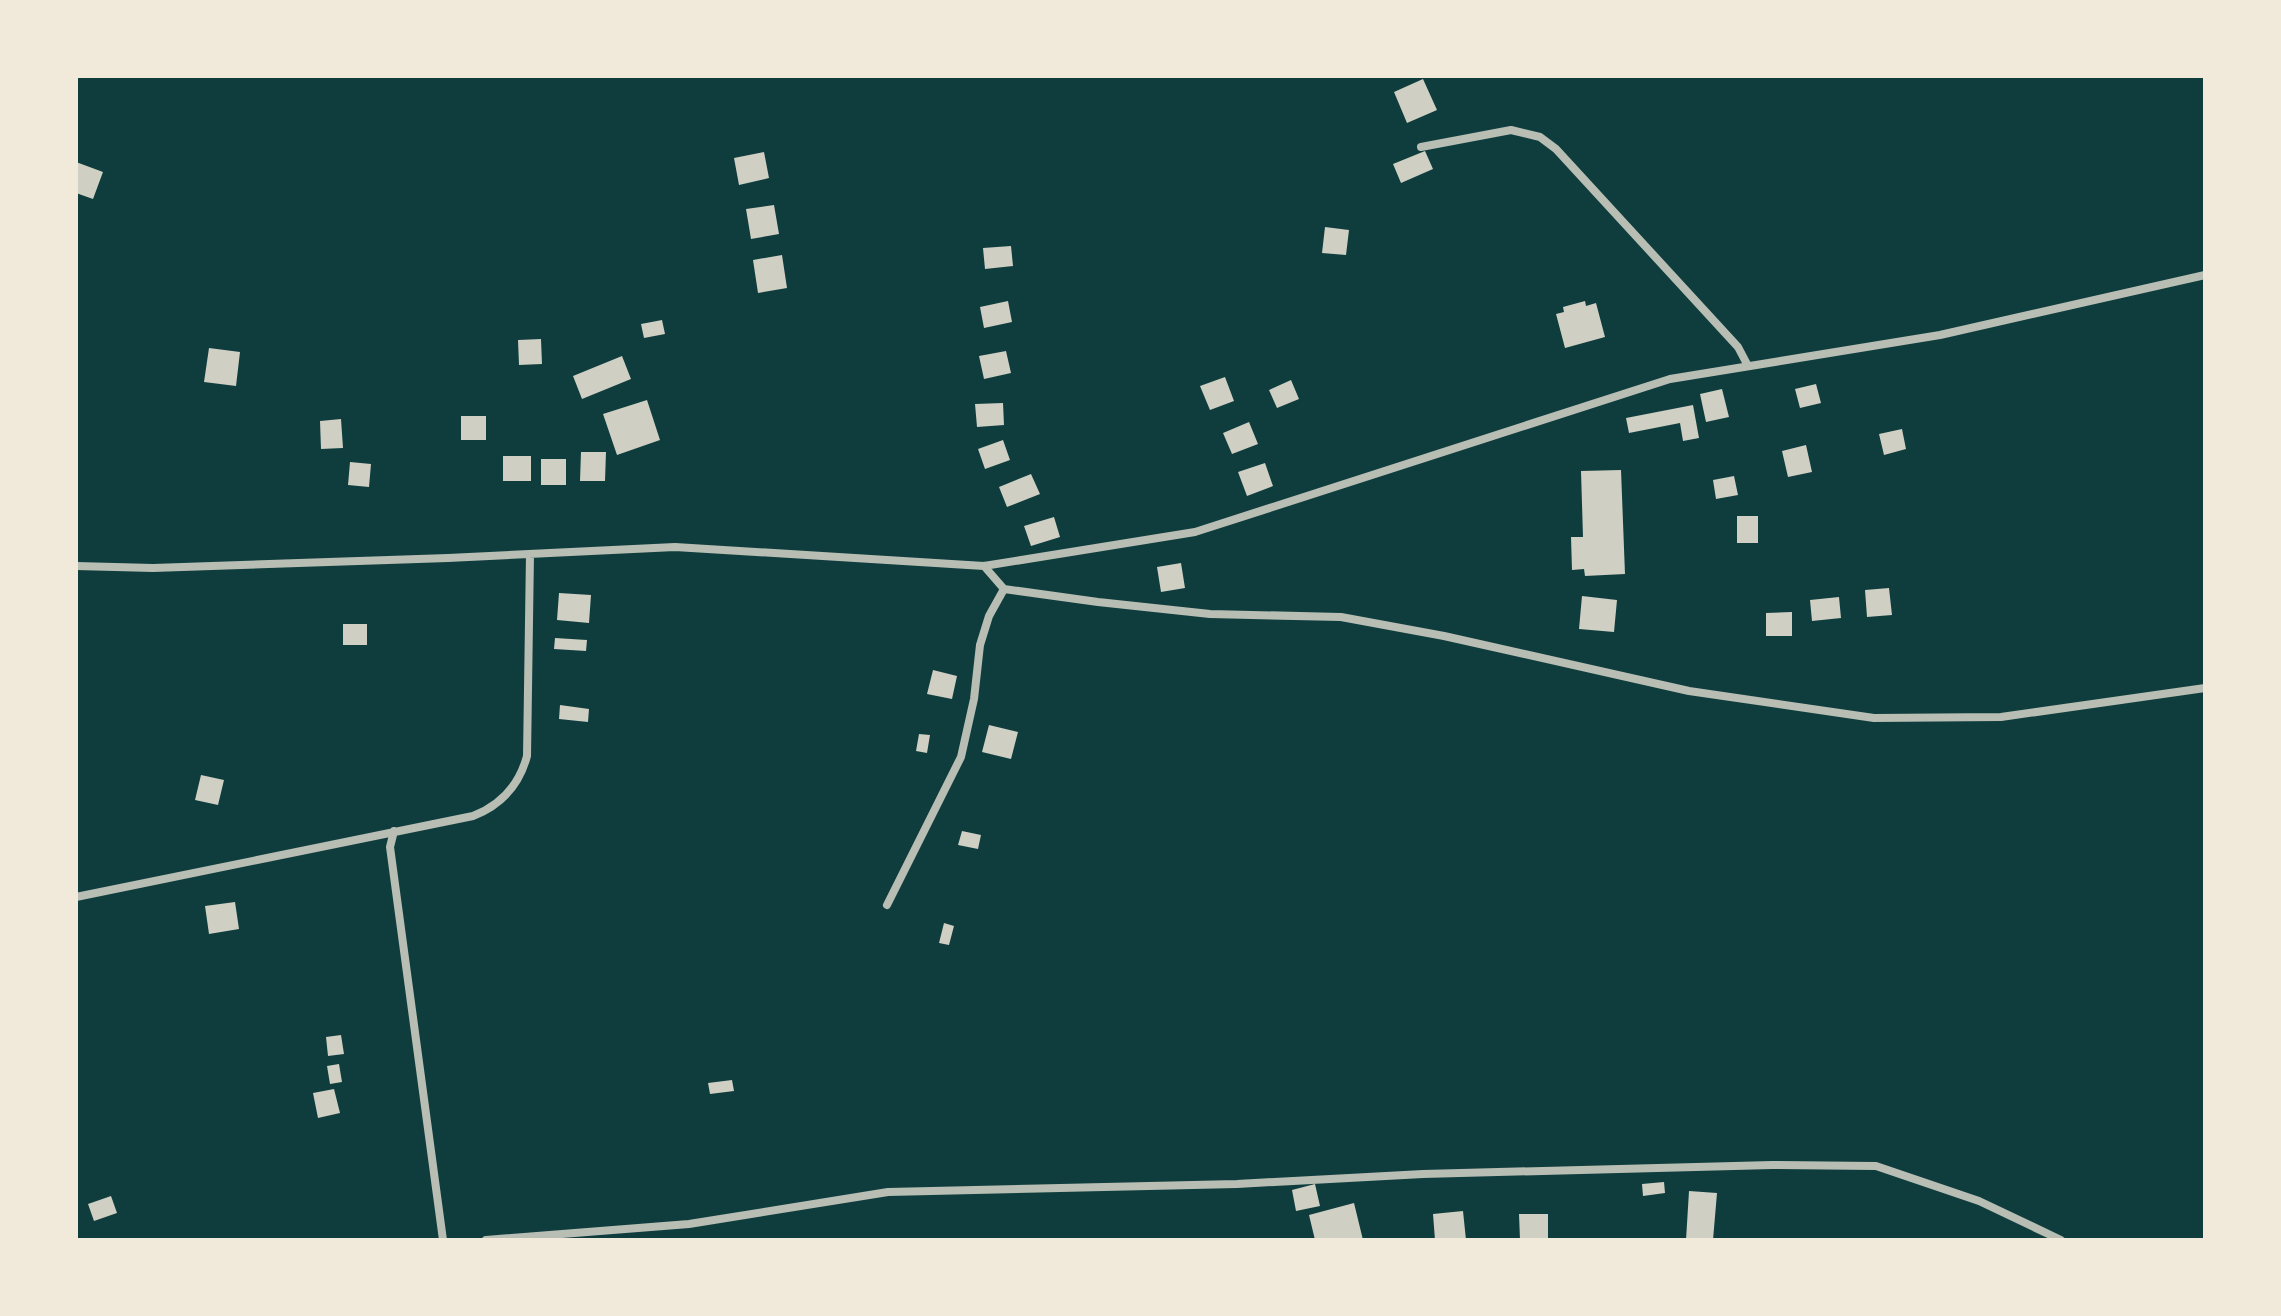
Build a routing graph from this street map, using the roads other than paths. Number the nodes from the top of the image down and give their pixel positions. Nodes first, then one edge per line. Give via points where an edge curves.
1 (1421, 147) dead end
2 (2205, 275) edge
3 (1748, 366) junction
4 (530, 554) junction
5 (76, 566) edge
6 (984, 566) junction
7 (1004, 589) junction
8 (2205, 688) edge
9 (394, 831) junction
10 (76, 897) edge
11 (887, 905) dead end
12 (443, 1240) edge
13 (486, 1240) edge
14 (2061, 1240) edge

1 - 3 street via 1511,130 1540,137 1738,347
2 - 3 street via 1940,335
3 - 6 street via 1670,379 1195,532
4 - 5 street
4 - 6 street via 675,547
4 - 9 street via 527,756 520,777 485,811
6 - 7 street
7 - 8 street via 1210,614 1341,617 1689,691 1874,718 2001,717
7 - 11 street via 980,645 961,757
9 - 10 street
9 - 12 street via 390,847
13 - 14 street via 689,1224 888,1192 1772,1165 1876,1166 1979,1201

